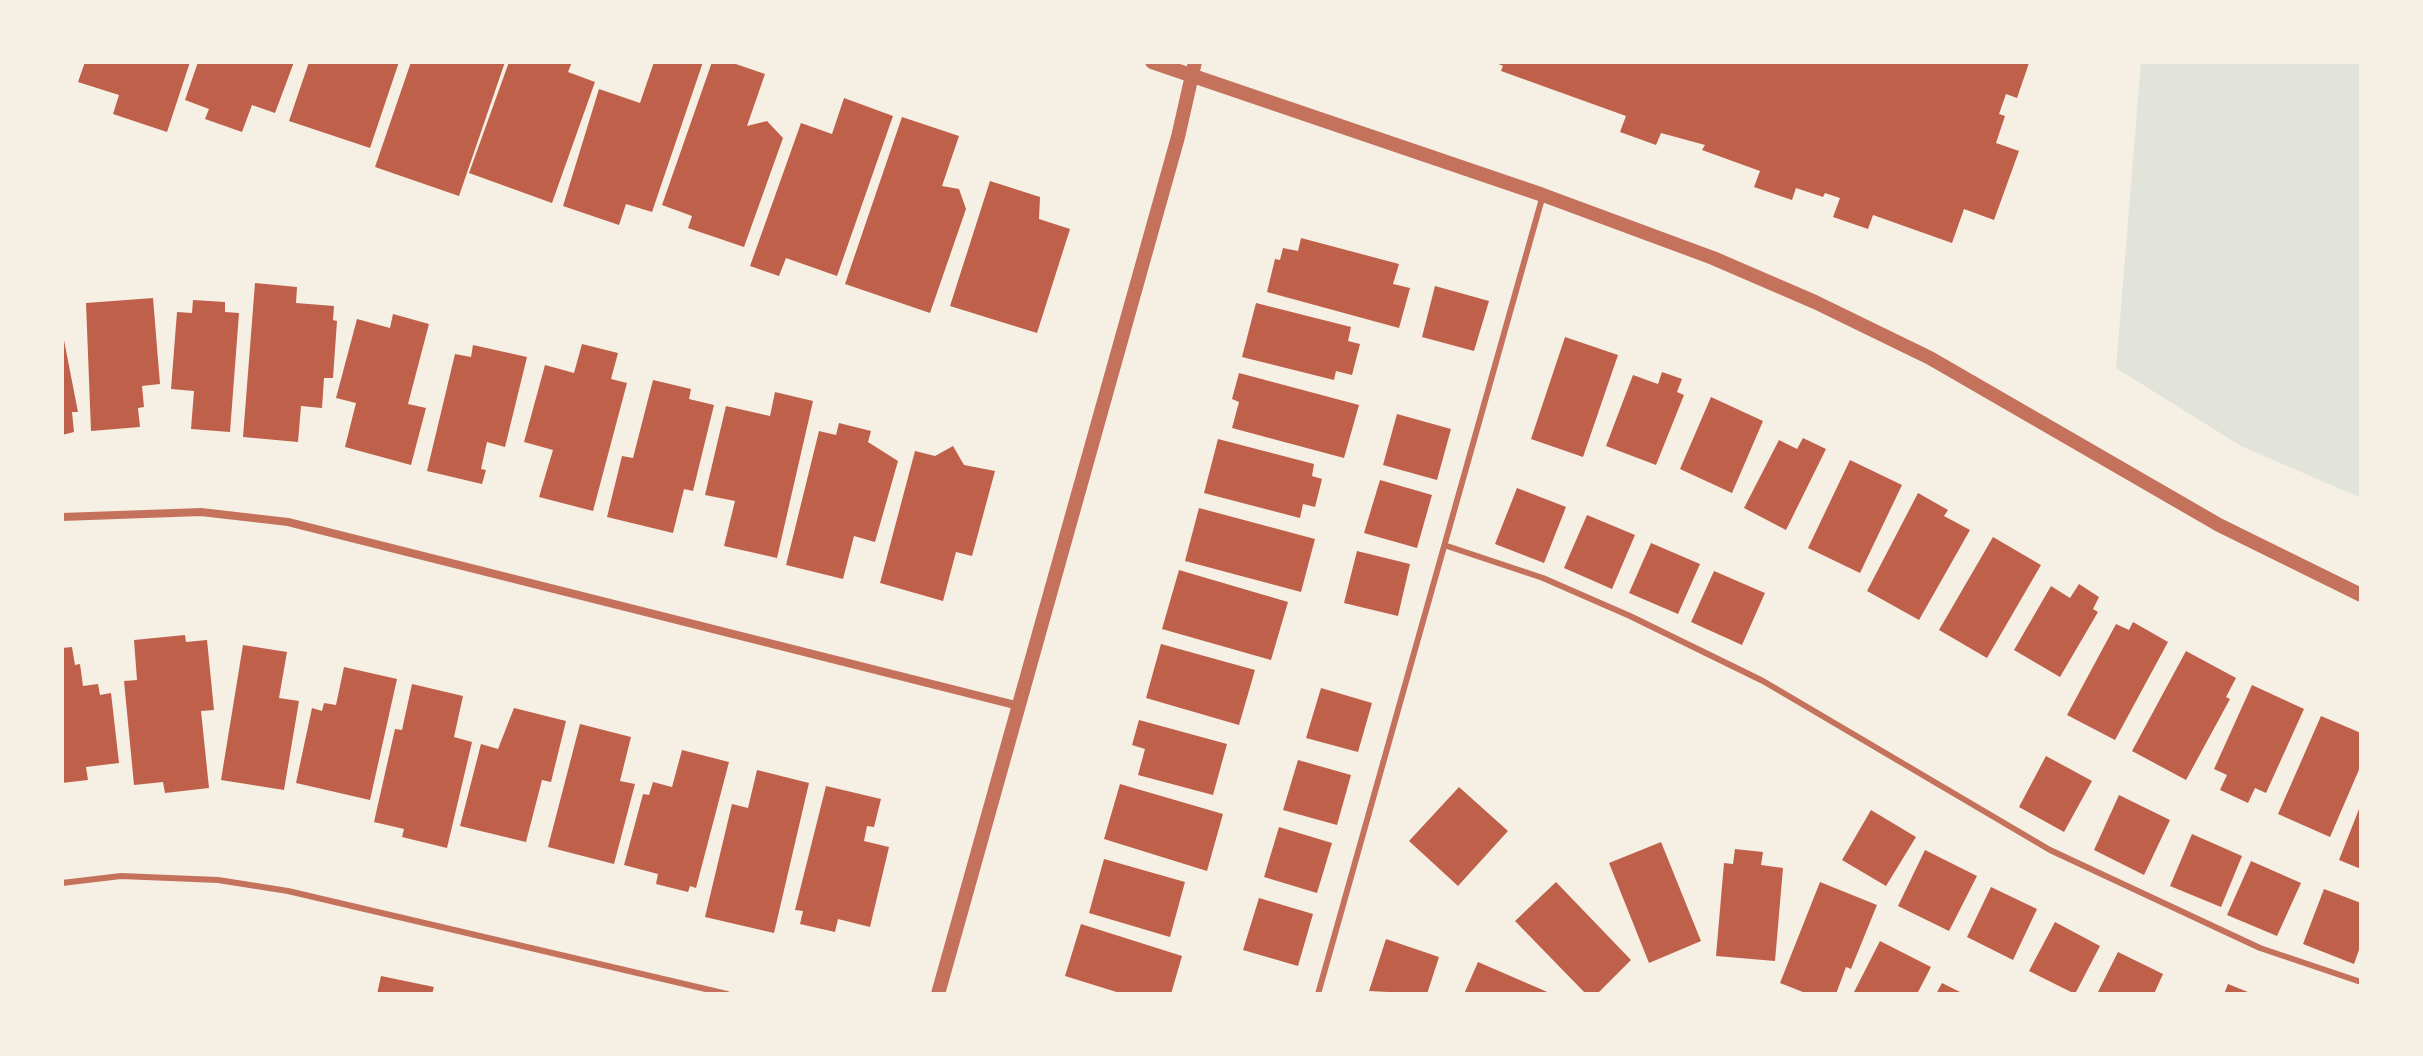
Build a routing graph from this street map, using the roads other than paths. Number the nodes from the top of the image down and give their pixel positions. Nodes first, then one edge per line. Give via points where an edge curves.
1 (1152, 62) edge
2 (1194, 69) edge
3 (1543, 195) junction
4 (62, 517) edge
5 (1447, 546) junction
6 (2361, 595) edge
7 (1019, 706) junction
8 (62, 883) edge
9 (2361, 982) edge
10 (727, 994) edge
11 (938, 994) edge
12 (1318, 994) edge

1 - 2 street
2 - 3 street
2 - 7 street
3 - 5 lane
3 - 6 street via 1713,258 1930,358 2219,525
4 - 7 street via 201,512 288,522
5 - 9 lane via 1543,578 1630,616 1763,681 2050,850 2260,948
5 - 12 lane
7 - 11 street
8 - 10 lane via 121,876 218,880 274,889

